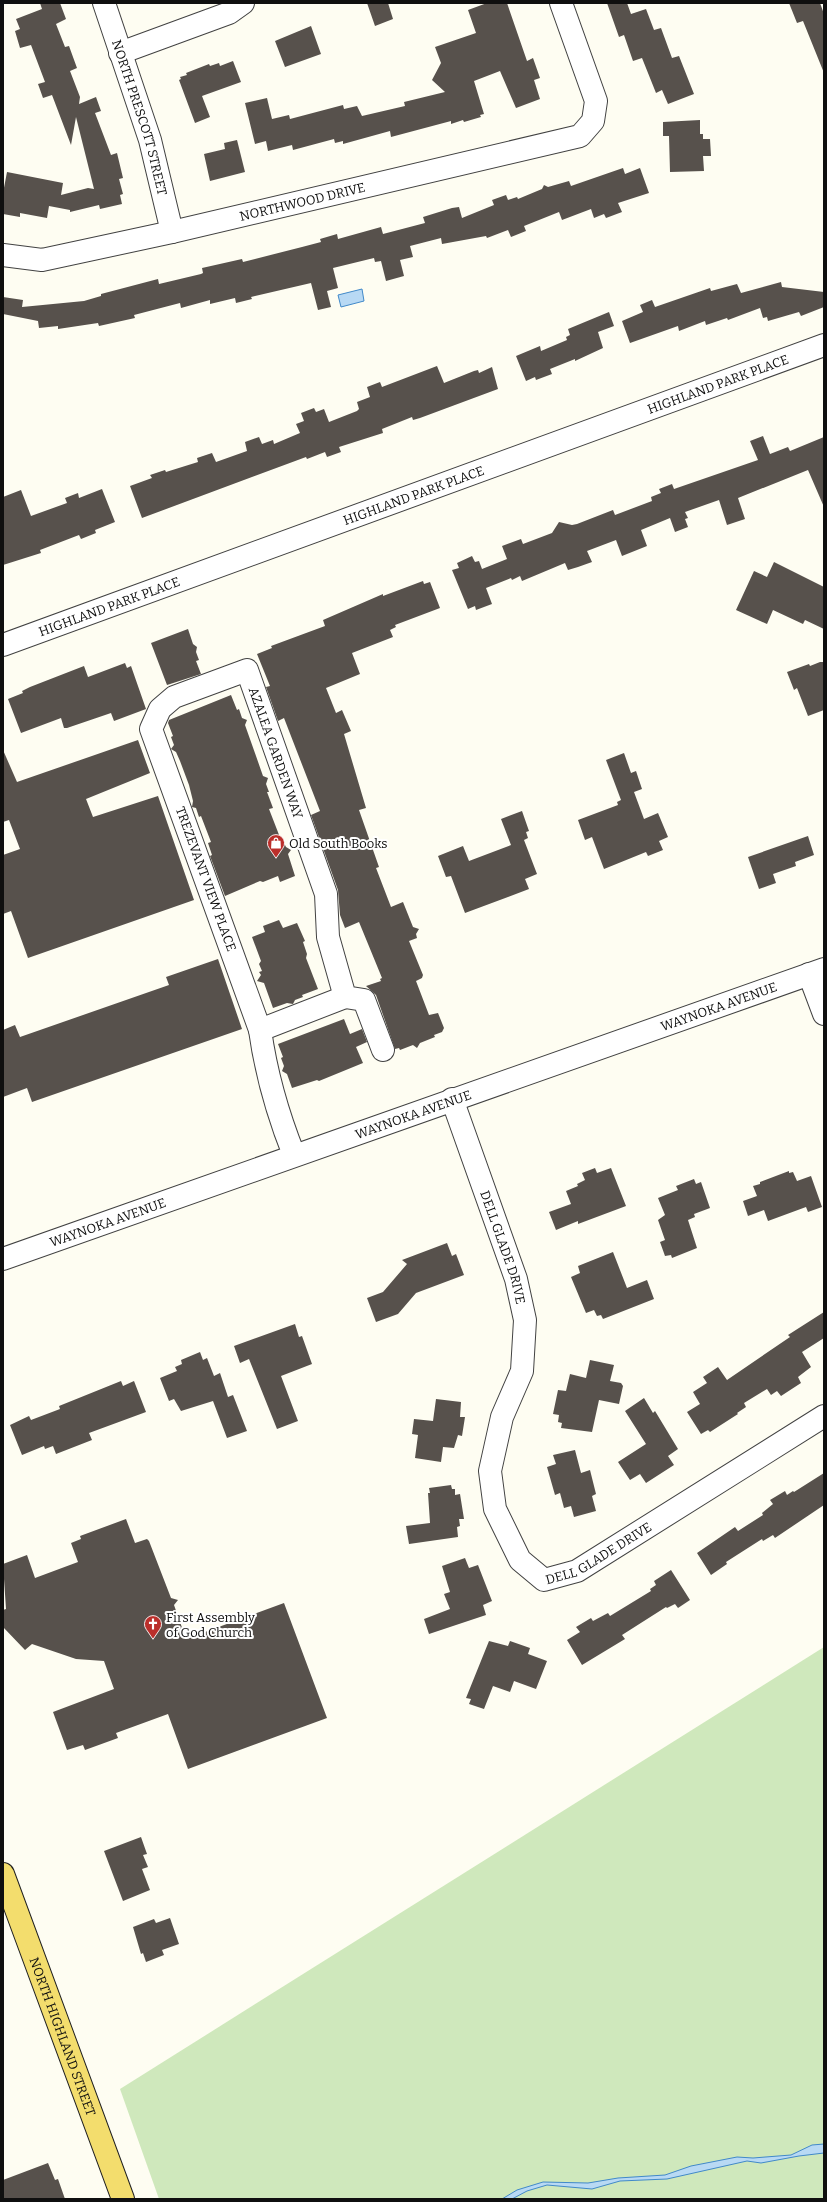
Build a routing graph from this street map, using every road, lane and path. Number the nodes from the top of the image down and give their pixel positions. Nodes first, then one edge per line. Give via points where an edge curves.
1 (104, 3) edge
2 (243, 3) edge
3 (561, 3) edge
4 (120, 53) junction
5 (172, 232) junction
6 (3, 254) edge
7 (824, 345) edge
8 (3, 645) edge
9 (151, 729) joint
10 (817, 971) edge
11 (345, 997) junction
12 (824, 1014) edge
13 (260, 1030) junction
14 (383, 1050) dead end
15 (452, 1099) junction
16 (294, 1155) junction
17 (3, 1259) edge
18 (824, 1416) edge
19 (3, 1874) edge
20 (123, 2199) edge

1 - 4 street, NORTH PRESCOTT STREET
2 - 4 street via 229,13
3 - 5 street, NORTHWOOD DRIVE via 596,101 593,120 580,136
4 - 5 street, NORTH PRESCOTT STREET via 150,140
5 - 6 street, NORTHWOOD DRIVE via 42,260
7 - 8 street, HIGHLAND PARK PLACE
9 - 11 street, AZALEA GARDEN WAY via 160,709 174,697 247,670 326,894 328,937
9 - 13 street, TREZEVANT VIEW PLACE
10 - 12 street
10 - 15 street, WAYNOKA AVENUE
11 - 13 street
11 - 14 street via 364,1000
13 - 16 street via 272,1090
15 - 16 street, WAYNOKA AVENUE
15 - 18 street, DELL GLADE DRIVE via 516,1280 525,1320 522,1371 502,1417 490,1471 496,1509 520,1560 544,1580 577,1571
16 - 17 street, WAYNOKA AVENUE
19 - 20 main road, NORTH HIGHLAND STREET

